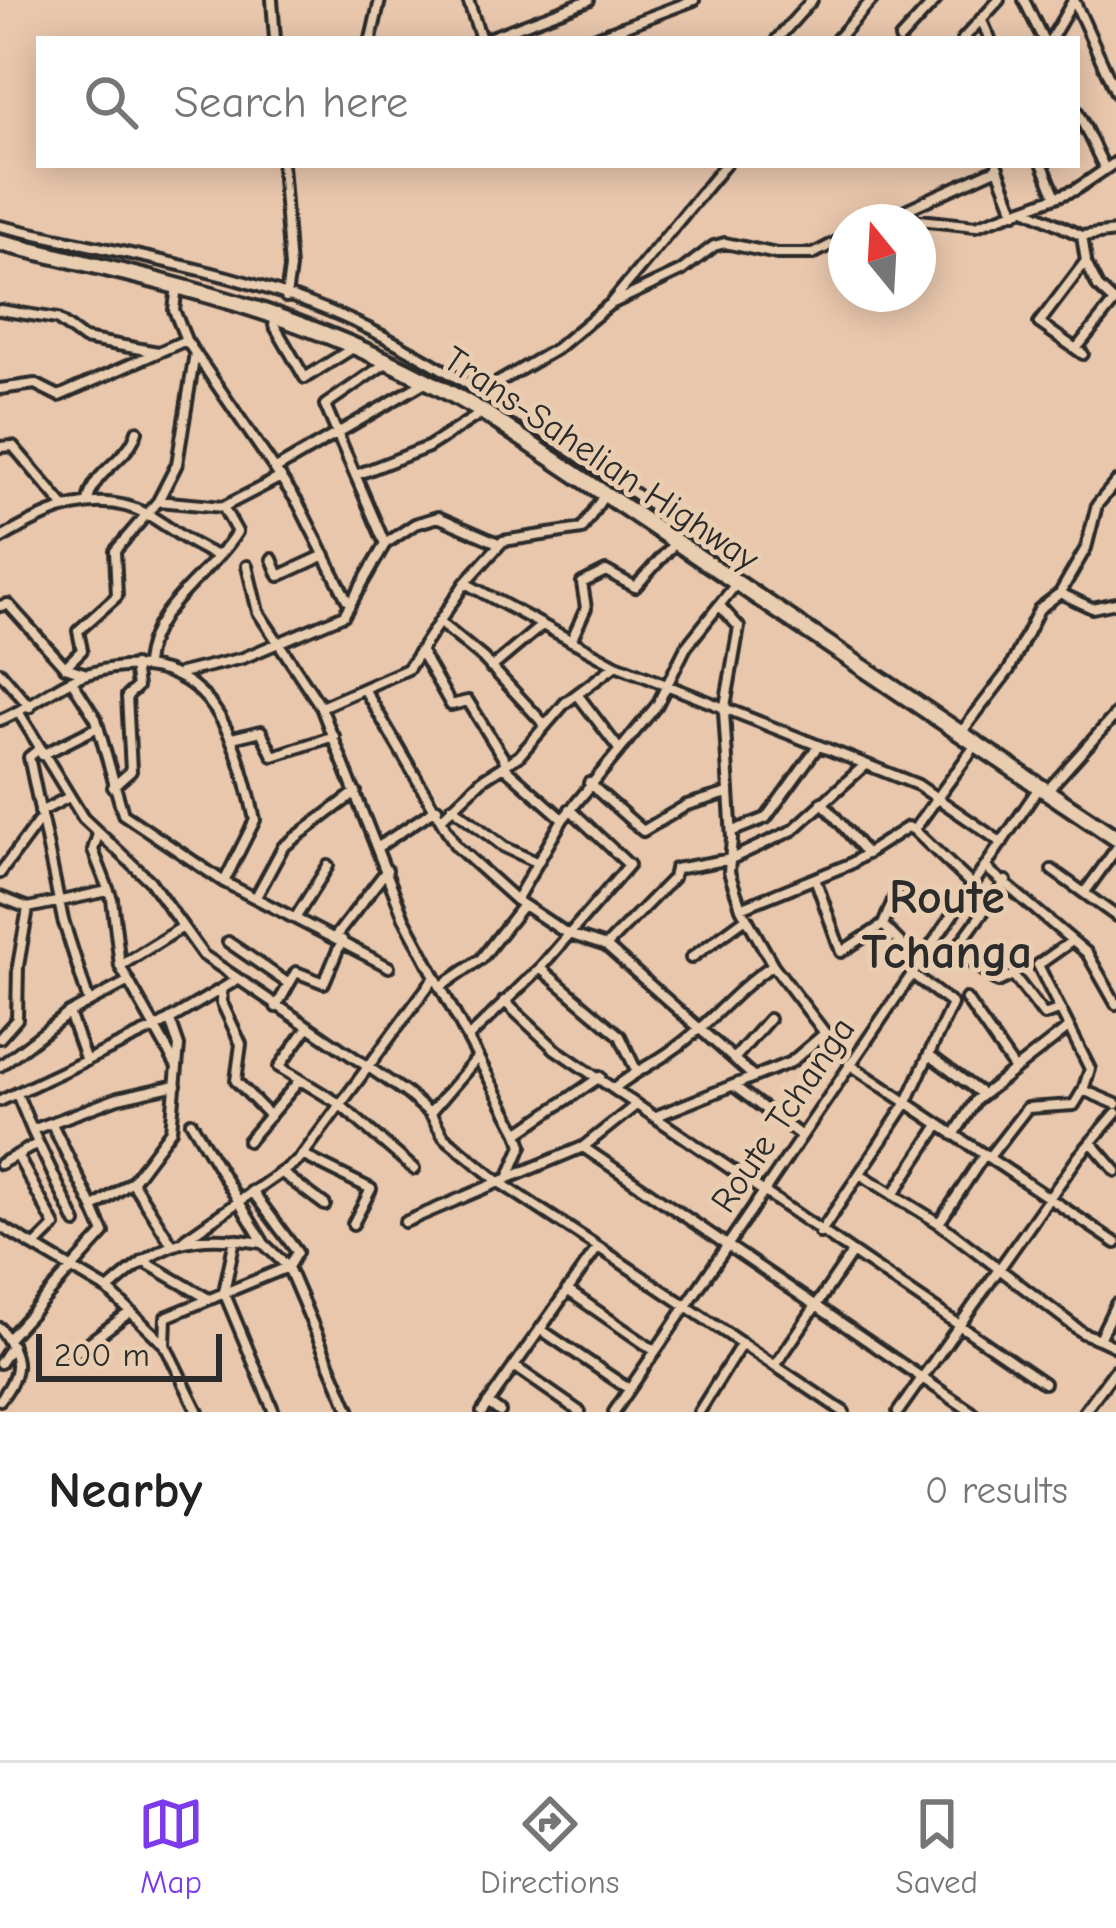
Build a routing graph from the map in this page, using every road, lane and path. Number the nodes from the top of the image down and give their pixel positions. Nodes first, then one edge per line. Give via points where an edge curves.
1 (272, 0) edge
2 (380, 0) edge
3 (469, 0) edge
4 (590, 0) edge
5 (647, 0) edge
6 (694, 0) edge
7 (812, 0) edge
8 (872, 0) edge
9 (936, 0) edge
10 (998, 0) edge
11 (1024, 0) edge
12 (653, 16) junction
13 (981, 19) junction
14 (275, 36) edge
15 (372, 36) edge
16 (482, 36) edge
17 (491, 36) edge
18 (599, 36) edge
19 (780, 36) edge
20 (839, 36) edge
21 (903, 36) edge
22 (967, 36) edge
23 (989, 36) edge
24 (1045, 36) edge
25 (1049, 36) edge
26 (1116, 93) edge
27 (1080, 117) edge
28 (1116, 162) edge
29 (1104, 167) junction
30 (282, 168) edge
31 (722, 168) edge
32 (995, 168) edge
33 (998, 168) edge
34 (1044, 168) edge
35 (1056, 197) junction
36 (918, 204) edge
37 (1020, 211) junction
38 (936, 223) edge
39 (0, 226) edge
40 (1116, 232) edge
41 (1082, 236) junction
42 (0, 243) edge
43 (828, 246) edge
44 (1086, 261) junction
45 (177, 284) junction
46 (286, 297) junction
47 (1115, 301) edge
48 (609, 305) junction
49 (0, 310) edge
50 (277, 312) junction
51 (186, 340) junction
52 (357, 345) junction
53 (158, 352) junction
54 (196, 352) junction
55 (392, 359) junction
56 (428, 380) junction
57 (0, 389) edge
58 (480, 394) junction
59 (483, 412) junction
60 (137, 430) dead end
61 (337, 434) junction
62 (0, 447) edge
63 (279, 473) junction
64 (356, 475) junction
65 (1116, 482) edge
66 (605, 494) junction
67 (158, 501) junction
68 (88, 502) junction
69 (63, 506) junction
70 (224, 506) junction
71 (148, 515) junction
72 (682, 526) dead end
73 (0, 539) edge
74 (498, 543) junction
75 (675, 543) junction
76 (385, 544) junction
77 (218, 556) junction
78 (325, 556) junction
79 (272, 559) dead end
80 (247, 566) dead end
81 (465, 583) junction
82 (736, 584) junction
83 (1060, 593) junction
84 (347, 601) junction
85 (1116, 603) edge
86 (0, 606) edge
87 (720, 607) junction
88 (438, 622) junction
89 (541, 626) junction
90 (571, 641) junction
91 (282, 643) junction
92 (421, 652) junction
93 (146, 664) junction
94 (134, 665) junction
95 (616, 665) junction
96 (65, 667) junction
97 (491, 668) junction
98 (0, 672) edge
99 (181, 673) junction
100 (87, 674) junction
101 (73, 683) junction
102 (669, 683) junction
103 (366, 692) junction
104 (578, 694) junction
105 (29, 707) junction
106 (321, 707) junction
107 (724, 712) junction
108 (19, 713) junction
109 (1116, 715) edge
110 (0, 720) edge
111 (545, 725) junction
112 (98, 727) junction
113 (334, 736) junction
114 (959, 736) junction
115 (232, 738) junction
116 (818, 746) junction
117 (975, 746) junction
118 (620, 749) junction
119 (41, 752) junction
120 (865, 764) junction
121 (505, 765) junction
122 (589, 783) junction
123 (113, 787) junction
124 (356, 791) junction
125 (1041, 791) junction
126 (728, 793) junction
127 (69, 797) junction
128 (938, 798) junction
129 (822, 802) junction
130 (452, 808) junction
131 (570, 809) junction
132 (440, 813) junction
133 (39, 817) junction
134 (563, 818) junction
135 (914, 830) junction
136 (732, 832) junction
137 (98, 834) junction
138 (1116, 838) edge
139 (1002, 843) junction
140 (378, 847) junction
141 (1116, 849) edge
142 (867, 854) junction
143 (731, 859) junction
144 (536, 862) junction
145 (328, 866) dead end
146 (985, 867) junction
147 (388, 870) junction
148 (1052, 870) dead end
149 (0, 873) edge
150 (815, 878) junction
151 (1006, 881) junction
152 (224, 882) junction
153 (972, 885) junction
154 (109, 890) junction
155 (1085, 892) junction
156 (896, 893) dead end
157 (0, 897) edge
158 (256, 897) junction
159 (58, 903) junction
160 (520, 903) junction
161 (28, 908) junction
162 (741, 908) junction
163 (1116, 916) edge
164 (296, 917) junction
165 (746, 918) junction
166 (883, 925) junction
167 (181, 928) junction
168 (566, 933) junction
169 (338, 938) junction
170 (1072, 941) junction
171 (228, 942) dead end
172 (606, 946) junction
173 (931, 948) junction
174 (956, 950) junction
175 (691, 958) dead end
176 (920, 962) junction
177 (773, 965) junction
178 (120, 967) junction
179 (389, 967) dead end
180 (540, 968) junction
181 (911, 974) junction
182 (235, 980) junction
183 (127, 982) junction
184 (437, 982) junction
185 (289, 984) junction
186 (221, 989) junction
187 (966, 999) dead end
188 (505, 1000) junction
189 (89, 1002) junction
190 (1116, 1004) edge
191 (276, 1007) junction
192 (1058, 1010) junction
193 (69, 1013) junction
194 (769, 1019) dead end
195 (170, 1020) junction
196 (700, 1025) junction
197 (154, 1028) junction
198 (308, 1028) junction
199 (1067, 1029) junction
200 (0, 1038) edge
201 (468, 1038) junction
202 (478, 1057) junction
203 (932, 1057) junction
204 (734, 1059) junction
205 (86, 1061) junction
206 (849, 1064) junction
207 (176, 1065) junction
208 (0, 1066) edge
209 (367, 1067) junction
210 (1015, 1068) junction
211 (636, 1071) junction
212 (753, 1076) junction
213 (600, 1077) junction
214 (299, 1081) junction
215 (176, 1085) junction
216 (734, 1086) junction
217 (616, 1088) junction
218 (1083, 1090) junction
219 (17, 1094) junction
220 (982, 1094) junction
221 (0, 1101) edge
222 (338, 1102) junction
223 (1116, 1103) edge
224 (906, 1104) junction
225 (637, 1105) junction
226 (1116, 1113) edge
227 (430, 1114) junction
228 (270, 1116) junction
229 (653, 1118) junction
230 (191, 1122) dead end
231 (52, 1124) junction
232 (939, 1125) junction
233 (32, 1130) junction
234 (518, 1133) junction
235 (800, 1135) junction
236 (954, 1136) junction
237 (248, 1142) dead end
238 (1091, 1142) junction
239 (35, 1144) junction
240 (583, 1147) junction
241 (17, 1155) junction
242 (302, 1155) junction
243 (987, 1155) junction
244 (0, 1164) edge
245 (414, 1169) dead end
246 (1116, 1171) edge
247 (283, 1173) junction
248 (860, 1174) junction
249 (509, 1176) junction
250 (132, 1182) junction
251 (499, 1182) junction
252 (252, 1191) junction
253 (762, 1193) junction
254 (893, 1196) junction
255 (1052, 1198) junction
256 (237, 1200) junction
257 (325, 1204) dead end
258 (93, 1208) junction
259 (76, 1222) dead end
260 (405, 1222) dead end
261 (939, 1223) junction
262 (353, 1224) dead end
263 (0, 1226) edge
264 (820, 1233) junction
265 (186, 1238) junction
266 (235, 1239) junction
267 (170, 1243) junction
268 (263, 1243) junction
269 (1116, 1243) edge
270 (36, 1245) junction
271 (598, 1246) junction
272 (727, 1247) junction
273 (851, 1254) junction
274 (143, 1261) junction
275 (74, 1267) junction
276 (288, 1267) junction
277 (1003, 1269) junction
278 (567, 1290) junction
279 (108, 1291) junction
280 (224, 1292) junction
281 (207, 1298) junction
282 (1116, 1304) edge
283 (687, 1306) junction
284 (815, 1307) junction
285 (130, 1312) junction
286 (961, 1327) junction
287 (0, 1328) edge
288 (540, 1329) junction
289 (1100, 1339) junction
290 (10, 1342) junction
291 (742, 1343) junction
292 (165, 1345) junction
293 (1116, 1346) edge
294 (656, 1352) junction
295 (72, 1355) dead end
296 (0, 1363) edge
297 (514, 1366) junction
298 (776, 1366) junction
299 (1116, 1369) edge
300 (921, 1377) junction
301 (1044, 1383) dead end
302 (629, 1389) junction
303 (0, 1400) edge
304 (485, 1408) edge
305 (198, 1412) edge
306 (274, 1412) edge
307 (350, 1412) edge
308 (500, 1412) edge
309 (580, 1412) edge
310 (614, 1412) edge
311 (701, 1412) edge
312 (844, 1412) edge
313 (898, 1412) edge
314 (972, 1412) edge
315 (1084, 1412) edge

1 - 14 street
2 - 15 street
3 - 16 street
4 - 17 street
5 - 12 street
6 - 12 street
7 - 19 street
8 - 20 street
9 - 21 street
10 - 13 street
11 - 24 street
12 - 18 street
13 - 22 street
13 - 23 street
25 - 26 street via 1074,0
27 - 29 street
28 - 29 street
29 - 35 street
30 - 46 street
31 - 48 street
32 - 36 street
33 - 37 street
34 - 35 street
35 - 37 street
37 - 38 street via 964,227
37 - 41 street
39 - 46 street
40 - 41 street
41 - 44 street
42 - 45 highway, Trans-Sahelian Highway
43 - 48 street via 796,255 724,243
44 - 47 street
44 - 47 street via 1039,323 1080,351
45 - 50 highway, Trans-Sahelian Highway
45 - 51 street via 174,310
46 - 58 street via 369,329
48 - 58 street via 556,349
49 - 53 street via 57,320 84,339
50 - 52 highway, Trans-Sahelian Highway
50 - 52 street via 274,326 305,378
51 - 53 street
51 - 54 street
52 - 55 highway, Trans-Sahelian Highway
53 - 57 street via 59,396 35,384
54 - 63 street
54 - 67 street via 180,452
55 - 56 highway, Trans-Sahelian Highway
55 - 61 street via 326,401
56 - 59 highway, Trans-Sahelian Highway
56 - 61 street
58 - 72 street
59 - 64 street via 428,447
59 - 66 highway, Trans-Sahelian Highway
60 - 68 street via 129,450 95,479
61 - 63 street
61 - 64 street
62 - 69 street via 13,446
63 - 70 street
63 - 78 street
64 - 76 street
65 - 83 street via 1096,505 1086,548
66 - 74 street via 582,530
66 - 75 highway, Trans-Sahelian Highway
67 - 70 street
67 - 71 street
68 - 69 street
68 - 71 street
69 - 73 street
70 - 77 street via 237,530
71 - 77 street
71 - 96 street via 115,551 117,596 78,631 82,650
74 - 76 street via 438,517
74 - 81 street
75 - 82 highway, Trans-Sahelian Highway
75 - 90 street via 632,588 606,571 583,583 586,608
76 - 84 street
77 - 93 street via 162,616
78 - 79 street via 279,576
78 - 84 street
80 - 91 street via 258,612
81 - 88 street
81 - 89 street
82 - 87 street
82 - 114 highway, Trans-Sahelian Highway
83 - 85 street via 1090,608
83 - 114 street via 1039,609 1010,670
84 - 91 street via 344,615
86 - 96 street via 8,604
87 - 102 street
87 - 107 street via 739,627
88 - 92 street
88 - 97 street
89 - 90 street
89 - 97 street
90 - 95 street
91 - 99 street
91 - 106 street
92 - 103 street via 399,677
92 - 121 street via 452,705 468,701
93 - 94 street
93 - 99 street
94 - 100 street
94 - 123 street via 131,771
95 - 102 street
95 - 104 street
96 - 100 street
97 - 111 street
98 - 105 street
99 - 115 street
100 - 101 street
101 - 105 street
101 - 112 street
102 - 107 street
102 - 118 street
103 - 106 street
103 - 132 street
104 - 111 street
104 - 118 street
105 - 108 street
106 - 113 street
107 - 116 street
107 - 126 street
108 - 110 street
108 - 119 street
109 - 125 street, Route Tchanga
111 - 121 street
112 - 119 street
112 - 123 street
113 - 115 street via 273,756 261,731
113 - 124 street
114 - 117 highway, Trans-Sahelian Highway
115 - 152 street via 255,820
116 - 120 street
116 - 136 street via 766,818
117 - 125 highway, Trans-Sahelian Highway
117 - 128 street
118 - 122 street
119 - 127 street
119 - 133 street via 29,757
120 - 128 street
120 - 129 street
121 - 130 street
121 - 134 street
122 - 126 street via 643,831
122 - 131 street
123 - 152 street via 122,814
124 - 140 street
124 - 158 street via 283,848
125 - 138 highway, Trans-Sahelian Highway
125 - 139 street, Route Tchanga
126 - 136 street
127 - 133 street
127 - 137 street
128 - 135 street
128 - 139 street
129 - 142 street
129 - 143 street via 793,830
130 - 132 street
130 - 144 street
131 - 134 street
131 - 168 street via 629,863
132 - 140 street
132 - 160 street via 456,846
133 - 149 street
133 - 159 street
134 - 144 street
135 - 142 street via 908,826
135 - 153 street
136 - 143 street
137 - 154 street via 92,850
137 - 167 street via 150,881
139 - 146 street, Route Tchanga
140 - 147 street
141 - 155 street
142 - 150 street
143 - 162 street
143 - 172 street via 675,869
144 - 160 street
145 - 164 street
146 - 151 street
146 - 153 street, Route Tchanga
147 - 169 street
147 - 184 street
148 - 155 street
150 - 162 street
150 - 166 street via 841,952
151 - 170 street
151 - 174 street
152 - 158 street
153 - 173 street, Route Tchanga
154 - 159 street
154 - 178 street
155 - 163 street
156 - 166 street
157 - 161 street
158 - 164 street
159 - 161 street
159 - 189 street
160 - 168 street
160 - 184 street via 481,959
161 - 200 street via 17,1019
162 - 165 street
164 - 169 street
165 - 175 street
165 - 177 street
166 - 176 street
167 - 178 street
167 - 182 street
168 - 172 street
168 - 180 street
169 - 179 street
169 - 185 street via 324,982 297,971
170 - 190 street
170 - 192 street via 1038,965
171 - 185 street
172 - 196 street
173 - 174 street via 946,960
173 - 176 street, Route Tchanga
174 - 192 street via 998,982 1013,975 1044,1015
176 - 181 street, Route Tchanga
177 - 196 street
177 - 212 street via 826,1030 791,1063
178 - 183 street
180 - 188 street
180 - 211 street via 620,1036
181 - 203 street via 952,1003
181 - 206 street, Route Tchanga
182 - 186 street
182 - 191 street
183 - 189 street
183 - 197 street
184 - 201 street
184 - 209 street
185 - 191 street
186 - 195 street
186 - 228 street via 242,1044 236,1081
187 - 210 street
188 - 201 street
188 - 213 street via 555,1049
189 - 193 street
191 - 198 street
192 - 199 street
193 - 205 street
193 - 208 street
194 - 204 street
195 - 197 street
195 - 207 street
196 - 204 street
196 - 211 street
197 - 205 street
197 - 207 street
198 - 209 street
198 - 214 street via 278,1066
199 - 210 street
199 - 218 street via 1090,1069
201 - 202 street
202 - 227 street
202 - 234 street
203 - 220 street
203 - 224 street
204 - 212 street
205 - 219 street
206 - 224 street
206 - 235 street, Route Tchanga
207 - 215 street
209 - 222 street
209 - 227 street
210 - 220 street
211 - 217 street
212 - 216 street
213 - 217 street
213 - 234 street
214 - 222 street
214 - 228 street
215 - 231 street
215 - 250 street via 170,1133
216 - 229 street
216 - 235 street
217 - 225 street
218 - 223 street
218 - 243 street via 1074,1105 1027,1108
219 - 221 street
219 - 233 street
220 - 236 street
222 - 242 street
222 - 245 street
224 - 232 street
224 - 248 street
225 - 229 street
225 - 240 street
226 - 238 street
227 - 251 street via 444,1138
228 - 237 street
229 - 253 street
230 - 256 street
231 - 233 street
231 - 258 street
232 - 236 street
232 - 254 street
233 - 239 street
234 - 249 street via 522,1146
235 - 253 street, Route Tchanga
236 - 243 street
238 - 246 street
238 - 255 street
239 - 241 street
239 - 259 street
240 - 249 street
240 - 272 street
241 - 244 street
241 - 270 street via 54,1225
242 - 247 street
242 - 262 street via 371,1189
243 - 255 street
243 - 261 street
247 - 252 street
247 - 257 street
248 - 254 street
248 - 264 street
249 - 251 street
250 - 258 street
250 - 267 street
251 - 260 street
251 - 271 street
252 - 256 street
252 - 276 street via 297,1252
253 - 264 street
253 - 272 street, Route Tchanga
254 - 261 street
255 - 269 street
255 - 277 street
256 - 265 street
256 - 268 street
258 - 275 street via 105,1231
261 - 277 street
263 - 270 street
264 - 273 street
265 - 266 street
265 - 267 street
266 - 268 street
266 - 280 street
267 - 274 street
268 - 276 street
270 - 275 street
271 - 278 street
271 - 283 street
272 - 283 street, Route Tchanga
272 - 284 street
273 - 284 street
273 - 286 street
274 - 279 street
274 - 281 street
275 - 279 street
275 - 290 street
276 - 280 street
276 - 307 street
277 - 286 street
277 - 289 street
278 - 288 street
278 - 294 street
279 - 285 street
280 - 281 street
280 - 306 street
281 - 292 street via 166,1317
282 - 289 street
283 - 291 street
283 - 294 street, Route Tchanga
284 - 298 street
284 - 300 street
285 - 292 street
285 - 295 street
286 - 300 street
286 - 301 street
287 - 290 street
288 - 297 street
288 - 302 street
289 - 293 street
290 - 296 street
290 - 303 street via 18,1374
291 - 298 street
291 - 311 street
292 - 305 street
294 - 302 street, Route Tchanga
297 - 304 street
297 - 309 street
298 - 312 street
299 - 315 street
300 - 313 street
300 - 314 street
302 - 310 street, Route Tchanga
304 - 308 street

